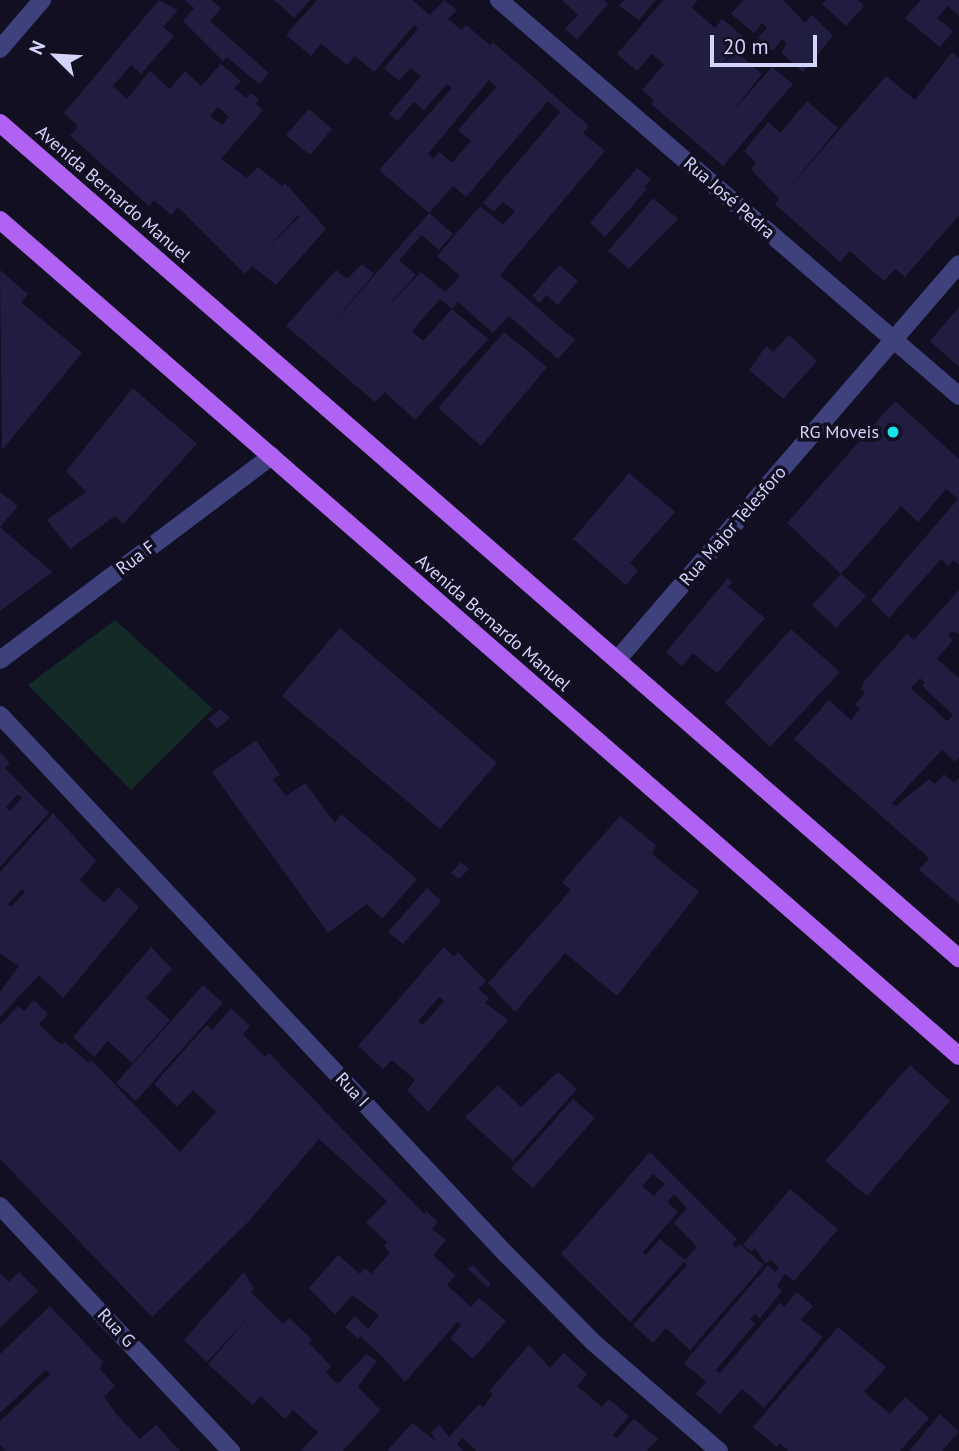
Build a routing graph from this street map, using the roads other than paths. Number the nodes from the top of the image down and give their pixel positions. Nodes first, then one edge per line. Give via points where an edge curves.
1 (42, 0) edge
2 (499, 0) edge
3 (0, 49) edge
4 (0, 123) edge
5 (0, 220) edge
6 (959, 264) edge
7 (894, 339) junction
8 (959, 396) edge
9 (272, 456) junction
10 (0, 660) edge
11 (617, 660) junction
12 (0, 715) edge
13 (959, 958) edge
14 (959, 1056) edge
15 (0, 1206) edge
16 (231, 1451) edge
17 (719, 1451) edge

1 - 3 street
2 - 7 street, Rua José Pedra
4 - 11 main road, Avenida Bernardo Manuel
5 - 9 main road, Avenida Bernardo Manuel
6 - 7 street, Rua Major Telesforo
7 - 8 street, Rua José Pedra
7 - 11 street, Rua Major Telesforo
9 - 10 street, Rua F
9 - 14 main road, Avenida Bernardo Manuel
11 - 13 main road, Avenida Bernardo Manuel
12 - 17 street, Rua I via 507,1255 593,1342
15 - 16 street, Rua G

